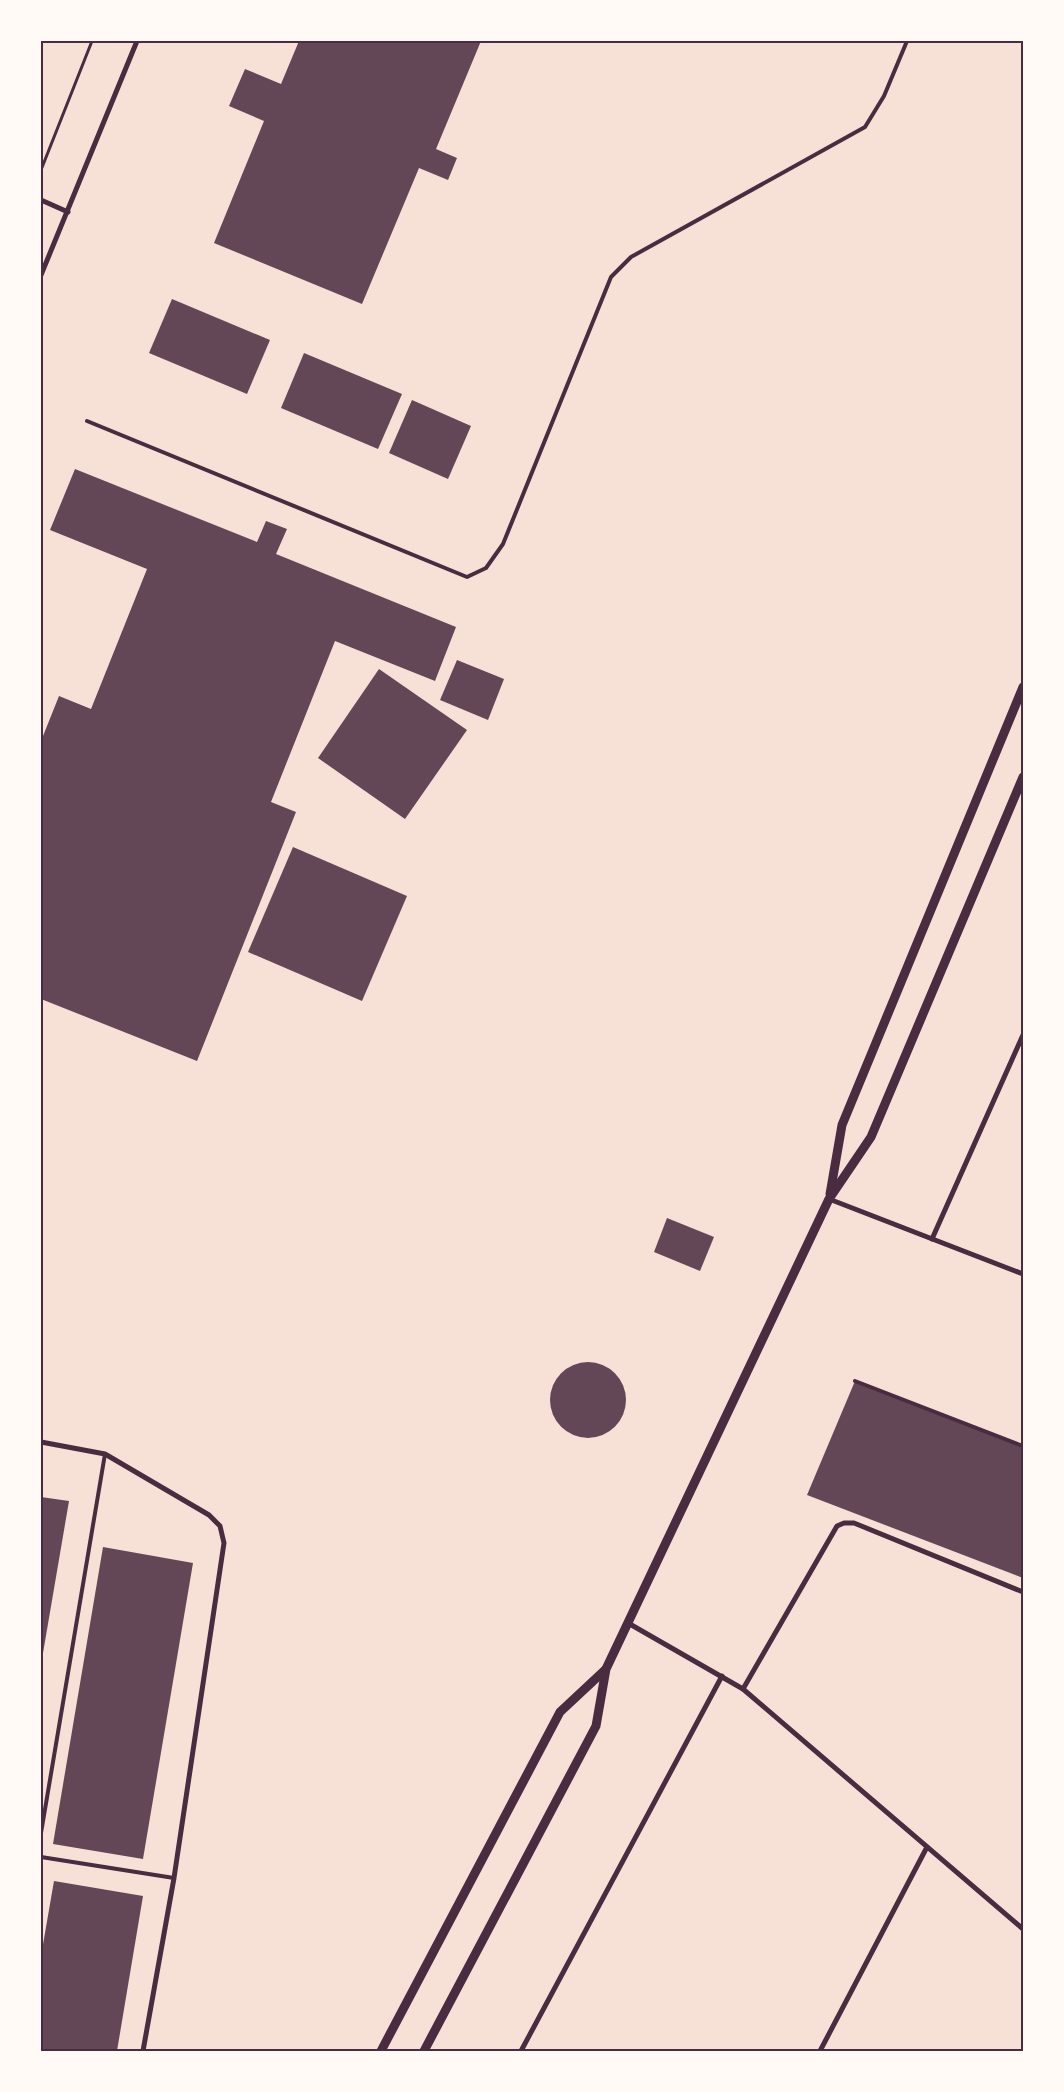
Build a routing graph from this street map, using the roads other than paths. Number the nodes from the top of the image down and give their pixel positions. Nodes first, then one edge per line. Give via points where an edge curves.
1 (137, 41) edge
2 (907, 41) edge
3 (41, 200) edge
4 (68, 212) junction
5 (41, 275) edge
6 (87, 421) dead end
7 (1023, 687) edge
8 (1023, 777) edge
9 (1023, 1035) edge
10 (829, 1200) junction
11 (932, 1239) junction
12 (1023, 1274) edge
13 (855, 1380) dead end
14 (41, 1442) edge
15 (1023, 1446) edge
16 (105, 1454) junction
17 (1023, 1592) edge
18 (628, 1623) junction
19 (606, 1670) junction
20 (722, 1676) junction
21 (743, 1689) junction
22 (41, 1833) edge
23 (927, 1847) junction
24 (41, 1856) edge
25 (174, 1878) junction
26 (1023, 1929) edge
27 (143, 2051) edge
28 (381, 2051) edge
29 (424, 2051) edge
30 (521, 2051) edge
31 (820, 2051) edge

1 - 4 street
2 - 6 lane via 884,96 865,127 654,243 631,257 611,277 503,544 486,568 467,577
3 - 4 street
4 - 5 street
7 - 10 street via 842,1126
8 - 10 street via 871,1137
9 - 11 street
10 - 11 street
10 - 18 street
11 - 12 street
13 - 15 lane
14 - 16 street
16 - 22 lane
16 - 25 street via 209,1515 220,1526 224,1543
17 - 21 street via 854,1523 844,1523 837,1526
18 - 19 street
18 - 20 street
19 - 28 street via 560,1712
19 - 29 street via 596,1726
20 - 21 street
20 - 30 street
21 - 23 street
23 - 26 street
23 - 31 street
24 - 25 lane
25 - 27 street

